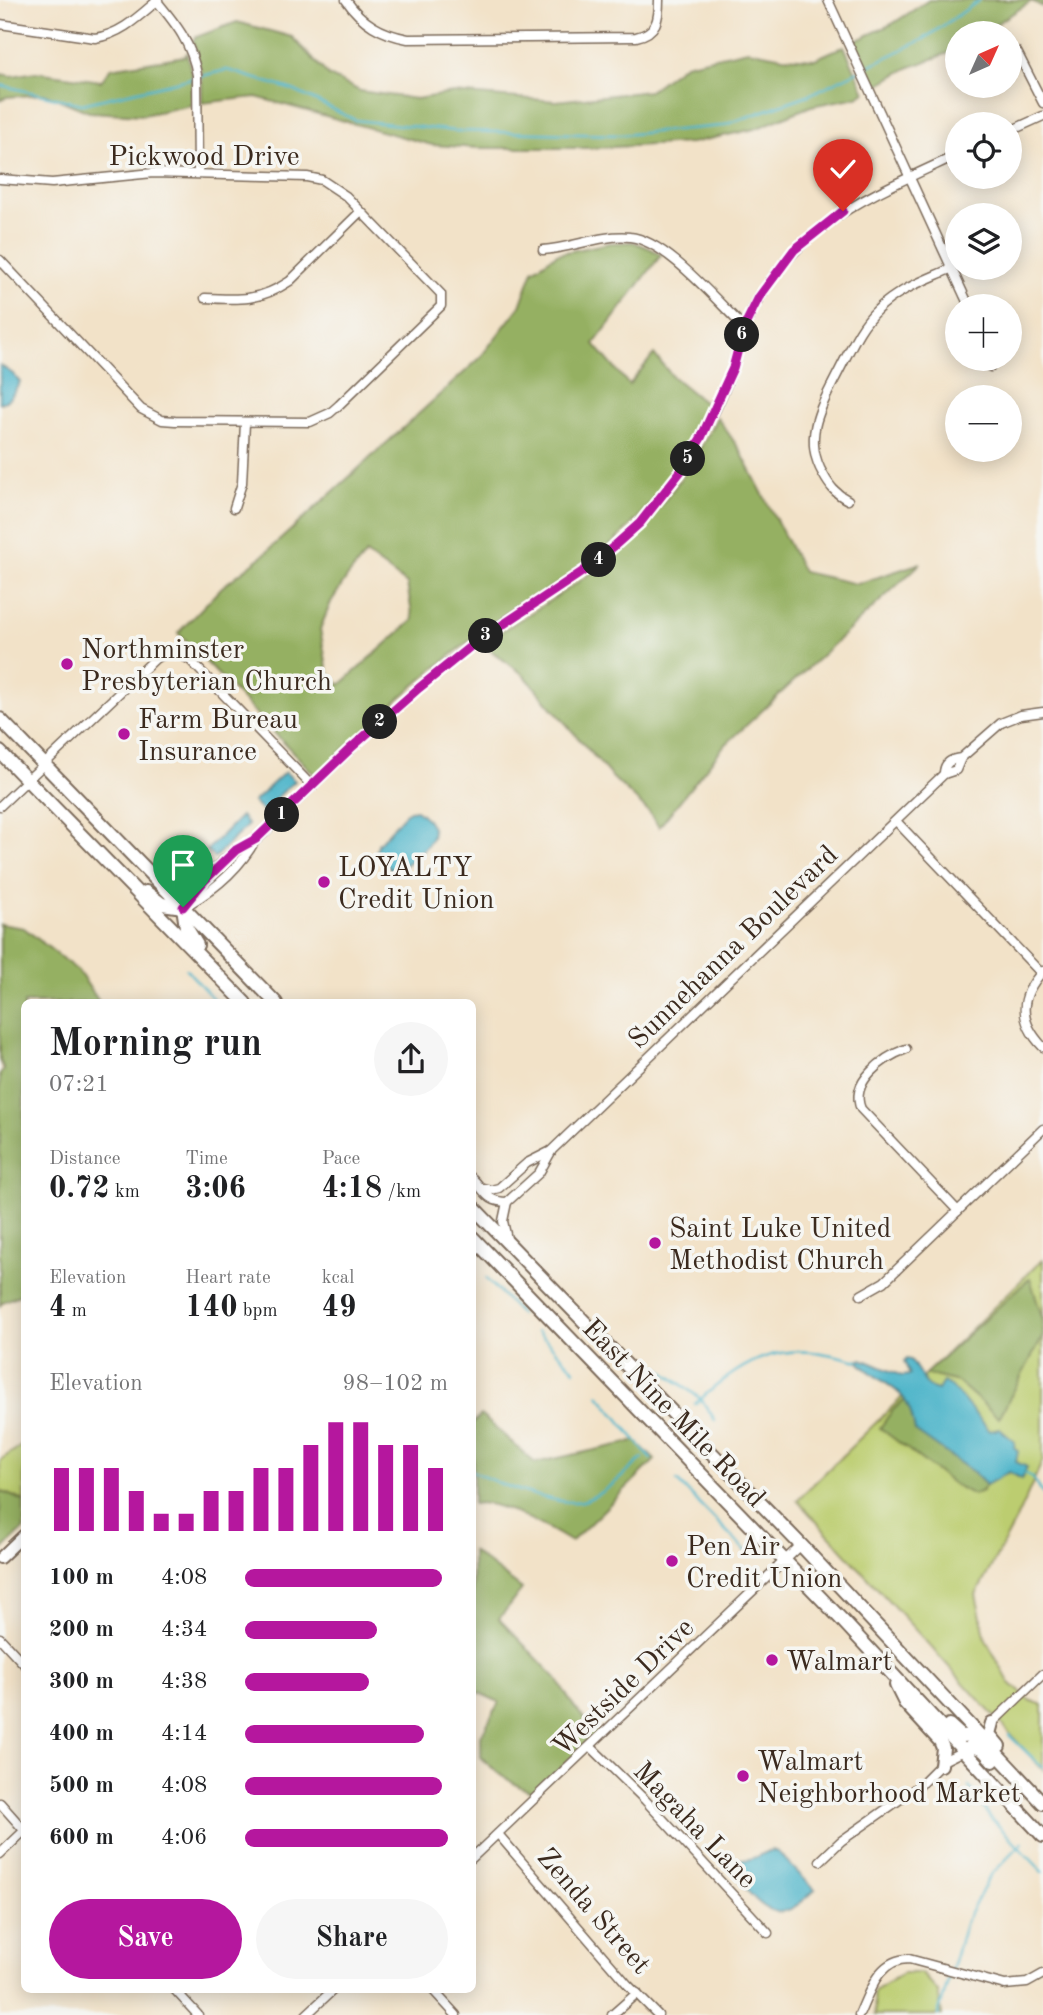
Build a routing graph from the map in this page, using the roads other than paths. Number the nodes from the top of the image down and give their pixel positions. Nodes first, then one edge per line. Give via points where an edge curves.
1 (157, 0) edge
2 (346, 0) edge
3 (659, 0) edge
4 (828, 0) edge
5 (0, 24) edge
6 (1022, 60) edge
7 (1040, 89) edge
8 (1043, 103) edge
9 (1043, 116) edge
10 (1022, 126) edge
11 (945, 161) edge
12 (198, 173) junction
13 (910, 177) junction
14 (0, 179) edge
15 (360, 212) junction
16 (544, 250) dead end
17 (945, 253) edge
18 (0, 260) edge
19 (945, 271) edge
20 (205, 298) dead end
21 (744, 327) junction
22 (245, 423) junction
23 (848, 500) dead end
24 (234, 508) dead end
25 (1043, 712) edge
26 (0, 719) edge
27 (0, 752) edge
28 (44, 764) junction
29 (28, 780) junction
30 (312, 786) junction
31 (0, 806) edge
32 (53, 806) junction
33 (896, 821) junction
34 (256, 839) junction
35 (183, 907) junction
36 (1042, 972) edge
37 (243, 999) edge
38 (244, 999) edge
39 (272, 999) edge
40 (1043, 1047) edge
41 (906, 1049) dead end
42 (1043, 1129) edge
43 (552, 1150) junction
44 (476, 1182) edge
45 (483, 1188) junction
46 (507, 1202) junction
47 (476, 1210) edge
48 (958, 1211) junction
49 (476, 1220) edge
50 (476, 1241) edge
51 (507, 1242) junction
52 (861, 1296) dead end
53 (572, 1308) junction
54 (21, 1538) edge
55 (801, 1545) junction
56 (0, 1558) edge
57 (786, 1562) junction
58 (804, 1581) junction
59 (0, 1638) edge
60 (21, 1661) edge
61 (890, 1672) junction
62 (1043, 1674) edge
63 (992, 1723) junction
64 (979, 1735) junction
65 (592, 1747) junction
66 (964, 1751) junction
67 (941, 1765) junction
68 (1043, 1792) edge
69 (0, 1803) edge
70 (1043, 1803) edge
71 (1043, 1814) edge
72 (1025, 1816) junction
73 (1043, 1825) edge
74 (21, 1827) edge
75 (21, 1833) edge
76 (498, 1834) junction
77 (1043, 1836) edge
78 (0, 1854) edge
79 (476, 1854) edge
80 (820, 1861) dead end
81 (768, 1933) dead end
82 (1043, 1974) edge
83 (178, 1993) edge
84 (330, 1993) edge
85 (436, 1993) edge
86 (637, 1993) junction
87 (198, 2015) edge
88 (306, 2015) edge
89 (456, 2015) edge
90 (612, 2015) edge
91 (658, 2015) edge
92 (859, 2015) edge

1 - 5 street via 123,29 106,37
1 - 12 street via 180,29 195,60
2 - 3 street via 376,29 408,39 636,37 656,25
4 - 13 street
6 - 7 street
7 - 8 street
9 - 10 street
11 - 13 street
12 - 14 street, Pickwood Drive via 142,173 52,183
12 - 15 street, Pickwood Drive via 317,179 346,196
13 - 17 street
13 - 21 street via 843,211 809,236 780,266
15 - 20 street via 276,290 251,299
15 - 22 street, Pickwood Drive via 441,294 441,306 330,413 310,422
16 - 21 street via 628,236 652,243
18 - 22 street via 141,409 174,421
19 - 23 street via 894,295 870,316 818,412 814,456 837,495
21 - 30 street via 733,368 701,438 640,523 594,564 481,639 419,688
22 - 24 street via 242,483
25 - 33 street, Sunnehanna Boulevard via 1001,723 961,758 949,761 944,774
26 - 28 main road
27 - 29 main road
28 - 29 street
28 - 30 street via 156,658 176,654 190,660
28 - 35 main road
29 - 31 street
29 - 32 main road
30 - 34 street
32 - 35 main road via 70,814 151,898
32 - 37 main road
33 - 36 street
33 - 43 street, Sunnehanna Boulevard
34 - 35 street via 236,850
34 - 35 street via 245,860 210,892
35 - 38 main road via 192,940
35 - 39 main road
36 - 40 street via 1029,988 1024,1007 1028,1027
41 - 48 street via 886,1059 863,1082 859,1102
42 - 48 street
43 - 45 street, Sunnehanna Boulevard via 527,1163 499,1188
43 - 46 street, Sunnehanna Boulevard via 540,1173
44 - 45 street
45 - 46 street via 495,1202
46 - 51 street via 503,1221
47 - 51 main road, East Nine Mile Road
48 - 52 street via 884,1282
49 - 53 main road via 551,1297
50 - 57 main road, East Nine Mile Road
51 - 53 main road, East Nine Mile Road
53 - 55 main road, East Nine Mile Road
54 - 56 street
55 - 57 street, Westside Drive
55 - 64 main road, East Nine Mile Road
57 - 58 main road, East Nine Mile Road
57 - 65 street, Westside Drive
58 - 61 main road, East Nine Mile Road
58 - 64 main road via 832,1601 954,1730 961,1736
59 - 60 street
61 - 66 main road, East Nine Mile Road
61 - 67 main road via 905,1703 940,1741
62 - 63 street
63 - 64 street
63 - 68 main road via 989,1734
64 - 66 street
64 - 70 main road, East Nine Mile Road
65 - 76 street, Westside Drive
65 - 81 street, Magaha Lane
66 - 67 street
66 - 71 main road via 976,1747 984,1751
66 - 72 main road, East Nine Mile Road
67 - 80 street
69 - 74 street
72 - 73 main road
72 - 77 main road, East Nine Mile Road
75 - 78 street
76 - 79 street, Westside Drive
76 - 86 street, Zenda Street
82 - 92 street via 1027,1983 1005,1985 901,1959 880,1972
83 - 87 street
84 - 88 street
85 - 89 street
86 - 90 street
86 - 91 street, Zenda Street

